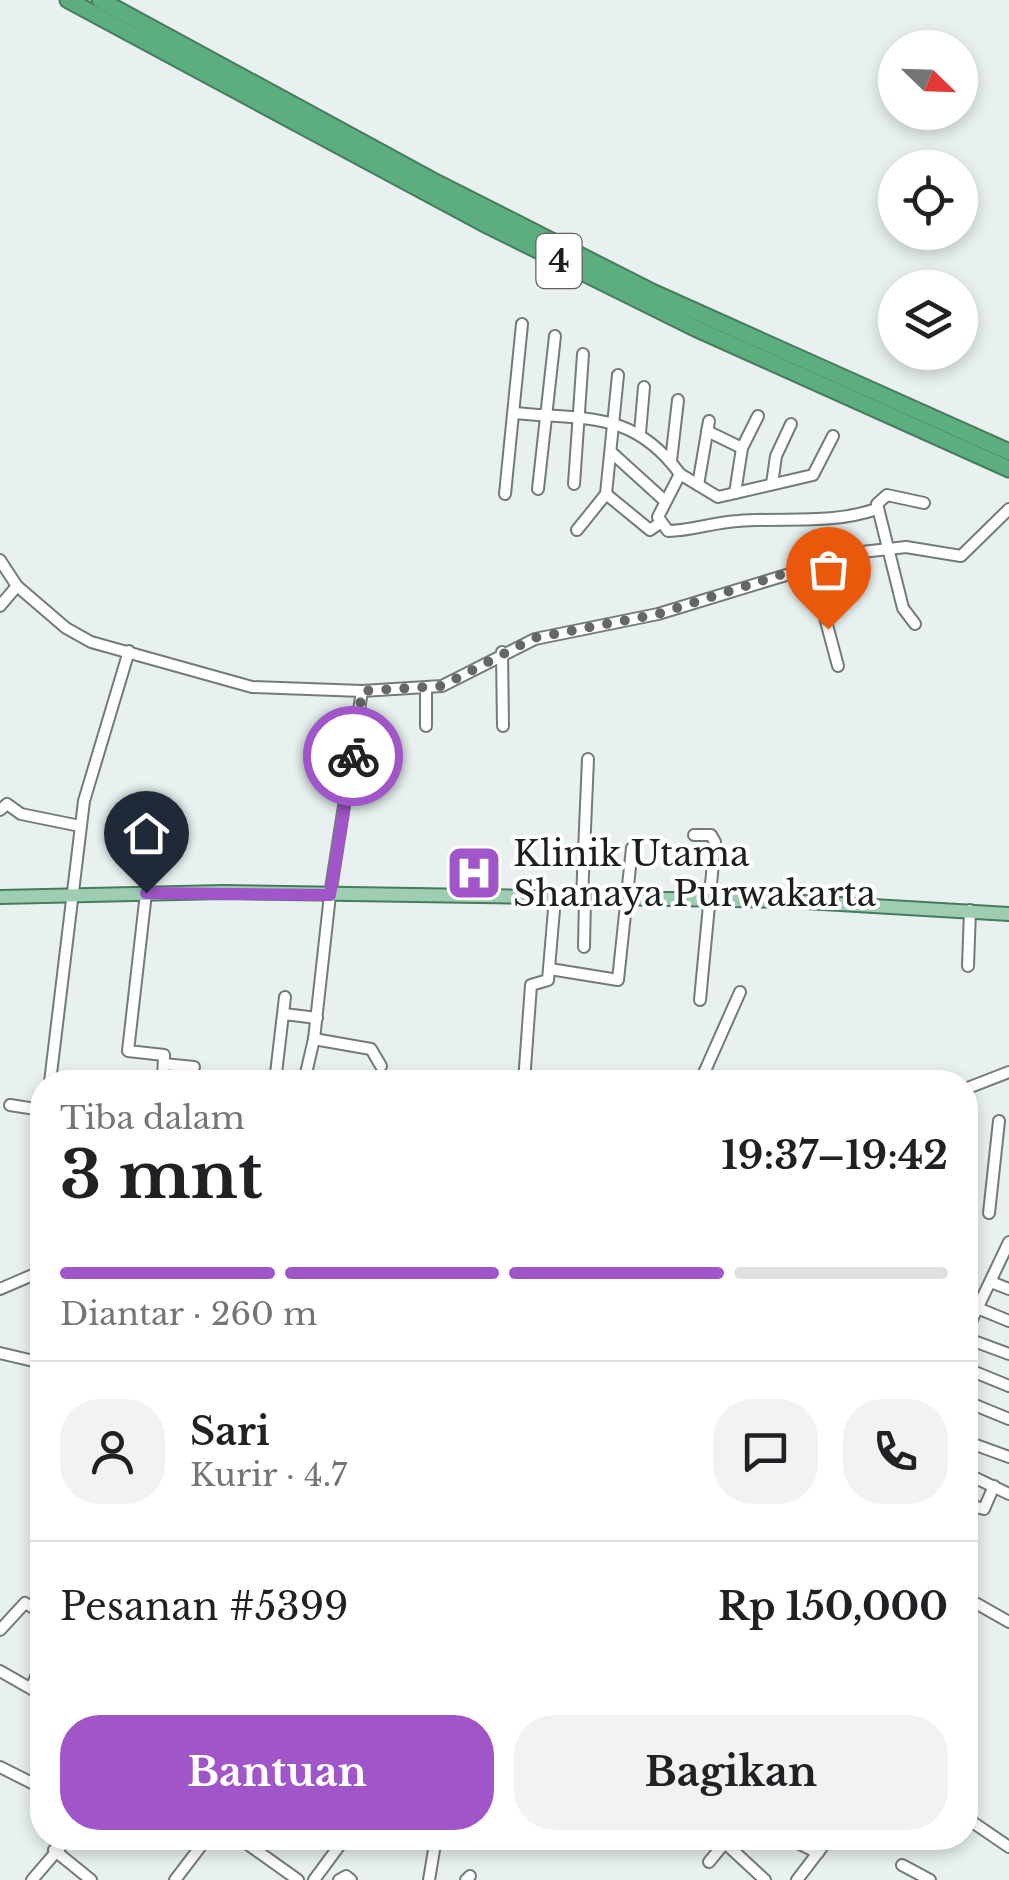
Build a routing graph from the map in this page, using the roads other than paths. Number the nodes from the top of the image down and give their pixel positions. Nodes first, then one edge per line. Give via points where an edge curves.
1 (68, 0) edge
2 (100, 0) edge
3 (522, 324) dead end
4 (554, 336) dead end
5 (582, 354) dead end
6 (618, 375) dead end
7 (644, 386) dead end
8 (678, 400) dead end
9 (514, 413) junction
10 (547, 416) junction
11 (758, 416) dead end
12 (580, 417) junction
13 (614, 423) junction
14 (791, 424) dead end
15 (640, 433) junction
16 (833, 436) dead end
17 (742, 448) junction
18 (611, 452) junction
19 (1009, 452) edge
20 (671, 461) junction
21 (1009, 469) edge
22 (680, 474) junction
23 (574, 484) dead end
24 (772, 484) junction
25 (698, 485) junction
26 (538, 489) dead end
27 (735, 493) junction
28 (505, 494) dead end
29 (606, 494) junction
30 (665, 501) junction
31 (924, 503) dead end
32 (877, 508) junction
33 (1009, 509) edge
34 (660, 523) junction
35 (577, 530) dead end
36 (888, 548) junction
37 (811, 565) junction
38 (1, 566) edge
39 (17, 586) junction
40 (0, 606) edge
41 (915, 624) dead end
42 (129, 651) junction
43 (502, 652) junction
44 (838, 666) dead end
45 (426, 688) junction
46 (362, 691) junction
47 (426, 726) dead end
48 (502, 726) dead end
49 (588, 759) dead end
50 (350, 770) junction
51 (390, 774) dead end
52 (0, 810) edge
53 (80, 826) junction
54 (694, 834) dead end
55 (632, 848) dead end
56 (146, 893) junction
57 (71, 895) junction
58 (330, 895) junction
59 (0, 897) edge
60 (555, 898) junction
61 (583, 898) junction
62 (629, 900) junction
63 (712, 901) junction
64 (970, 910) junction
65 (1009, 914) edge
66 (584, 947) dead end
67 (968, 966) dead end
68 (550, 969) junction
69 (740, 992) dead end
70 (285, 998) dead end
71 (700, 1000) dead end
72 (284, 1014) junction
73 (316, 1018) junction
74 (314, 1040) junction
75 (164, 1064) junction
76 (381, 1066) dead end
77 (194, 1067) dead end
78 (51, 1070) edge
79 (164, 1070) edge
80 (277, 1070) edge
81 (307, 1070) edge
82 (525, 1070) edge
83 (705, 1070) edge
84 (1009, 1072) edge
85 (978, 1084) edge
86 (10, 1104) dead end
87 (30, 1108) edge
88 (999, 1121) dead end
89 (1003, 1167) edge
90 (989, 1213) dead end
91 (1009, 1242) edge
92 (1006, 1255) edge
93 (30, 1276) edge
94 (992, 1282) junction
95 (0, 1289) edge
96 (1009, 1289) edge
97 (978, 1309) joint
98 (1009, 1321) edge
99 (978, 1341) edge
100 (0, 1353) edge
101 (1009, 1354) edge
102 (30, 1360) edge
103 (978, 1373) edge
104 (1009, 1386) edge
105 (978, 1406) edge
106 (1009, 1419) edge
107 (978, 1445) edge
108 (1009, 1458) edge
109 (978, 1479) edge
110 (994, 1486) junction
111 (1009, 1494) edge
112 (978, 1508) edge
113 (978, 1604) edge
114 (30, 1606) edge
115 (1009, 1622) edge
116 (0, 1630) edge
117 (0, 1671) edge
118 (30, 1687) edge
119 (0, 1767) edge
120 (30, 1782) edge
121 (978, 1826) edge
122 (1009, 1847) edge
123 (54, 1850) joint
124 (198, 1850) edge
125 (256, 1850) edge
126 (336, 1850) edge
127 (434, 1850) edge
128 (718, 1850) edge
129 (736, 1850) edge
130 (812, 1850) edge
131 (820, 1850) edge
132 (818, 1853) junction
133 (708, 1862) dead end
134 (902, 1865) dead end
135 (32, 1880) edge
136 (91, 1880) edge
137 (175, 1880) edge
138 (298, 1880) edge
139 (314, 1880) edge
140 (339, 1880) edge
141 (351, 1880) edge
142 (429, 1880) edge
143 (765, 1880) edge
144 (797, 1880) edge
145 (930, 1880) edge

1 - 21 highway, 4 via 482,223 695,328
2 - 19 highway, 4 via 652,292
3 - 9 street
4 - 10 street
5 - 12 street
6 - 13 street
7 - 15 street
8 - 20 street
9 - 10 street
9 - 28 street
10 - 12 street
10 - 26 street
11 - 17 street
12 - 13 street
12 - 23 street
13 - 15 street
13 - 18 street
14 - 24 street
15 - 20 street
16 - 24 street via 813,474
17 - 25 street via 708,426
17 - 27 street
18 - 29 street
18 - 30 street
20 - 22 street
22 - 25 street
22 - 30 street
24 - 27 street
25 - 27 street via 718,497
29 - 34 street via 650,530
29 - 35 street
30 - 34 street
31 - 32 street via 886,495
32 - 34 street via 812,523 749,520 672,532
32 - 36 street
33 - 36 street via 961,556
36 - 37 street
36 - 41 street via 903,608
37 - 43 street via 672,610 544,636
37 - 44 street
38 - 39 street
39 - 40 street
39 - 42 street via 77,635
42 - 46 street via 252,688
42 - 53 street
43 - 45 street via 458,679
43 - 48 street
45 - 46 street
45 - 47 street
46 - 50 street
49 - 61 street
50 - 51 street
50 - 58 street
52 - 53 street via 7,804 21,814
53 - 57 street
54 - 63 street via 716,842
55 - 62 street
56 - 57 main road
56 - 58 main road
56 - 75 street via 128,1051 162,1054
57 - 59 main road
57 - 78 street
58 - 60 main road
58 - 73 street
60 - 61 main road
60 - 68 street
61 - 62 main road
61 - 66 street
62 - 63 main road
62 - 68 street via 618,980
63 - 64 main road
63 - 71 street
64 - 65 main road
64 - 67 street
68 - 82 street via 546,982 531,986
69 - 83 street
70 - 72 street
72 - 73 street
72 - 80 street
73 - 74 street
74 - 76 street via 370,1049
74 - 81 street
75 - 77 street
75 - 79 street
84 - 85 street
86 - 87 street
88 - 89 street
89 - 90 street
91 - 92 street
92 - 94 street
93 - 95 street
94 - 96 street
94 - 97 street
97 - 98 street
99 - 101 street
100 - 102 street
103 - 104 street
105 - 106 street
107 - 108 street
109 - 110 street
110 - 111 street
110 - 112 street via 984,1510
113 - 115 street
114 - 116 street via 25,1603
117 - 118 street
119 - 120 street
121 - 122 street
123 - 135 street
123 - 136 street
124 - 137 street
125 - 138 street
126 - 139 street
127 - 142 street
128 - 133 street
129 - 143 street
130 - 132 street
131 - 132 street
132 - 144 street
134 - 145 street
140 - 141 street

